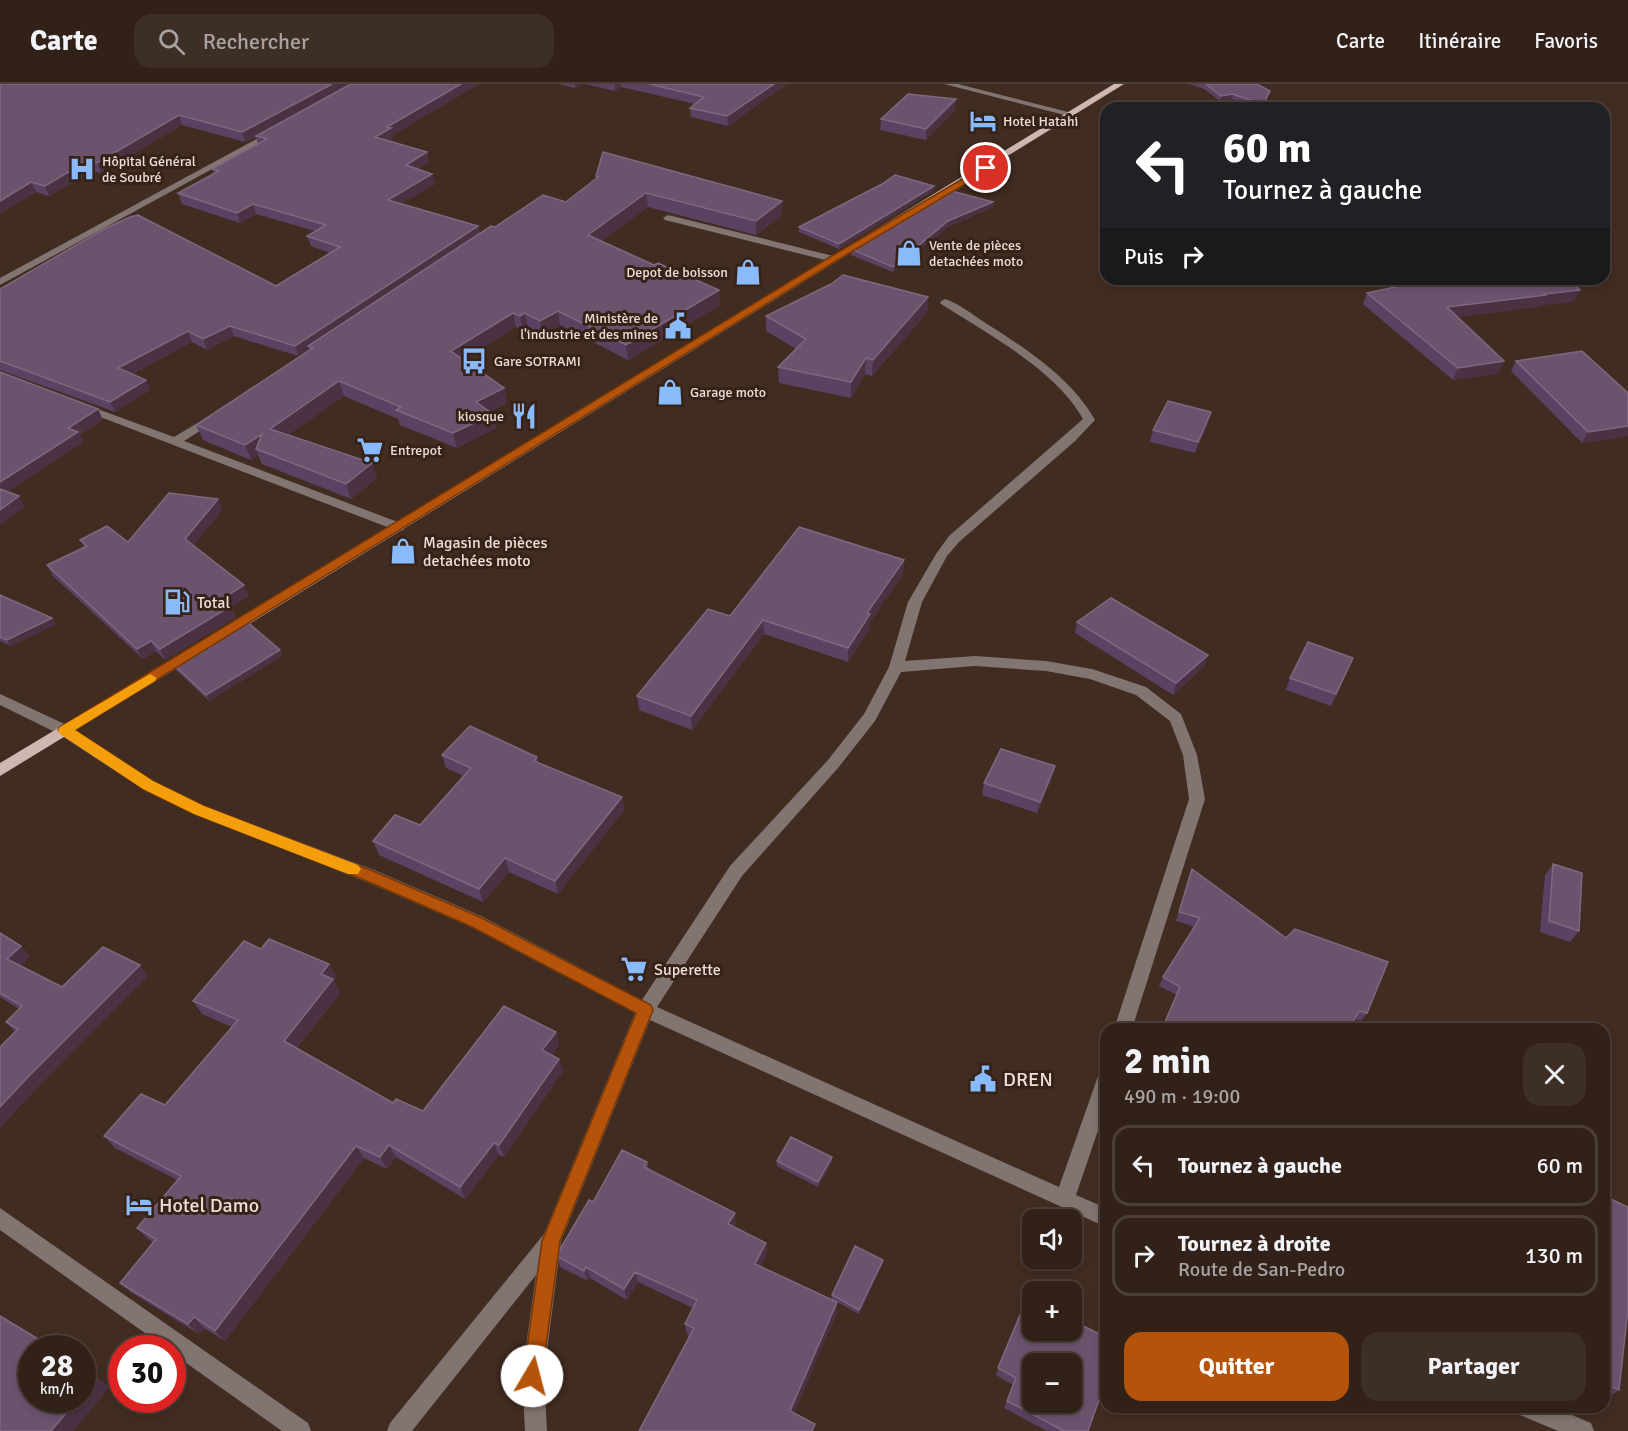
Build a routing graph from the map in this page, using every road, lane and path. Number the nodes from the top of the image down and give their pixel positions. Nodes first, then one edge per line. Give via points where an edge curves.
1 (948, 84) edge
2 (1120, 84) edge
3 (1072, 114) junction
4 (280, 130) edge
5 (668, 218) edge
6 (833, 259) junction
7 (0, 282) edge
8 (945, 302) dead end
9 (65, 400) edge
10 (222, 413) edge
11 (174, 442) junction
12 (399, 527) junction
13 (217, 638) edge
14 (196, 650) edge
15 (896, 667) junction
16 (0, 699) edge
17 (64, 730) junction
18 (0, 770) edge
19 (645, 1010) junction
20 (1125, 1023) edge
21 (1100, 1096) edge
22 (1065, 1198) junction
23 (1100, 1215) edge
24 (0, 1218) edge
25 (551, 1241) junction
26 (1542, 1413) edge
27 (300, 1431) edge
28 (398, 1431) edge
29 (536, 1431) edge
30 (1583, 1431) edge

1 - 3 street
2 - 3 main road
3 - 6 main road
4 - 7 street
5 - 6 street
6 - 12 main road
8 - 15 street via 1075,395 1089,420 954,539 942,554 915,602
9 - 11 street
10 - 11 street
11 - 12 street
12 - 13 main road
14 - 17 main road
15 - 19 street via 870,717 833,765 736,871
15 - 20 street via 975,661 1092,674 1141,691 1176,718 1190,755 1197,799
16 - 17 street
17 - 18 main road
17 - 19 street via 148,785 199,810 475,921
19 - 22 street
19 - 25 street
21 - 22 street
22 - 23 street
24 - 27 street
25 - 28 street
25 - 29 street via 532,1376
26 - 30 street

